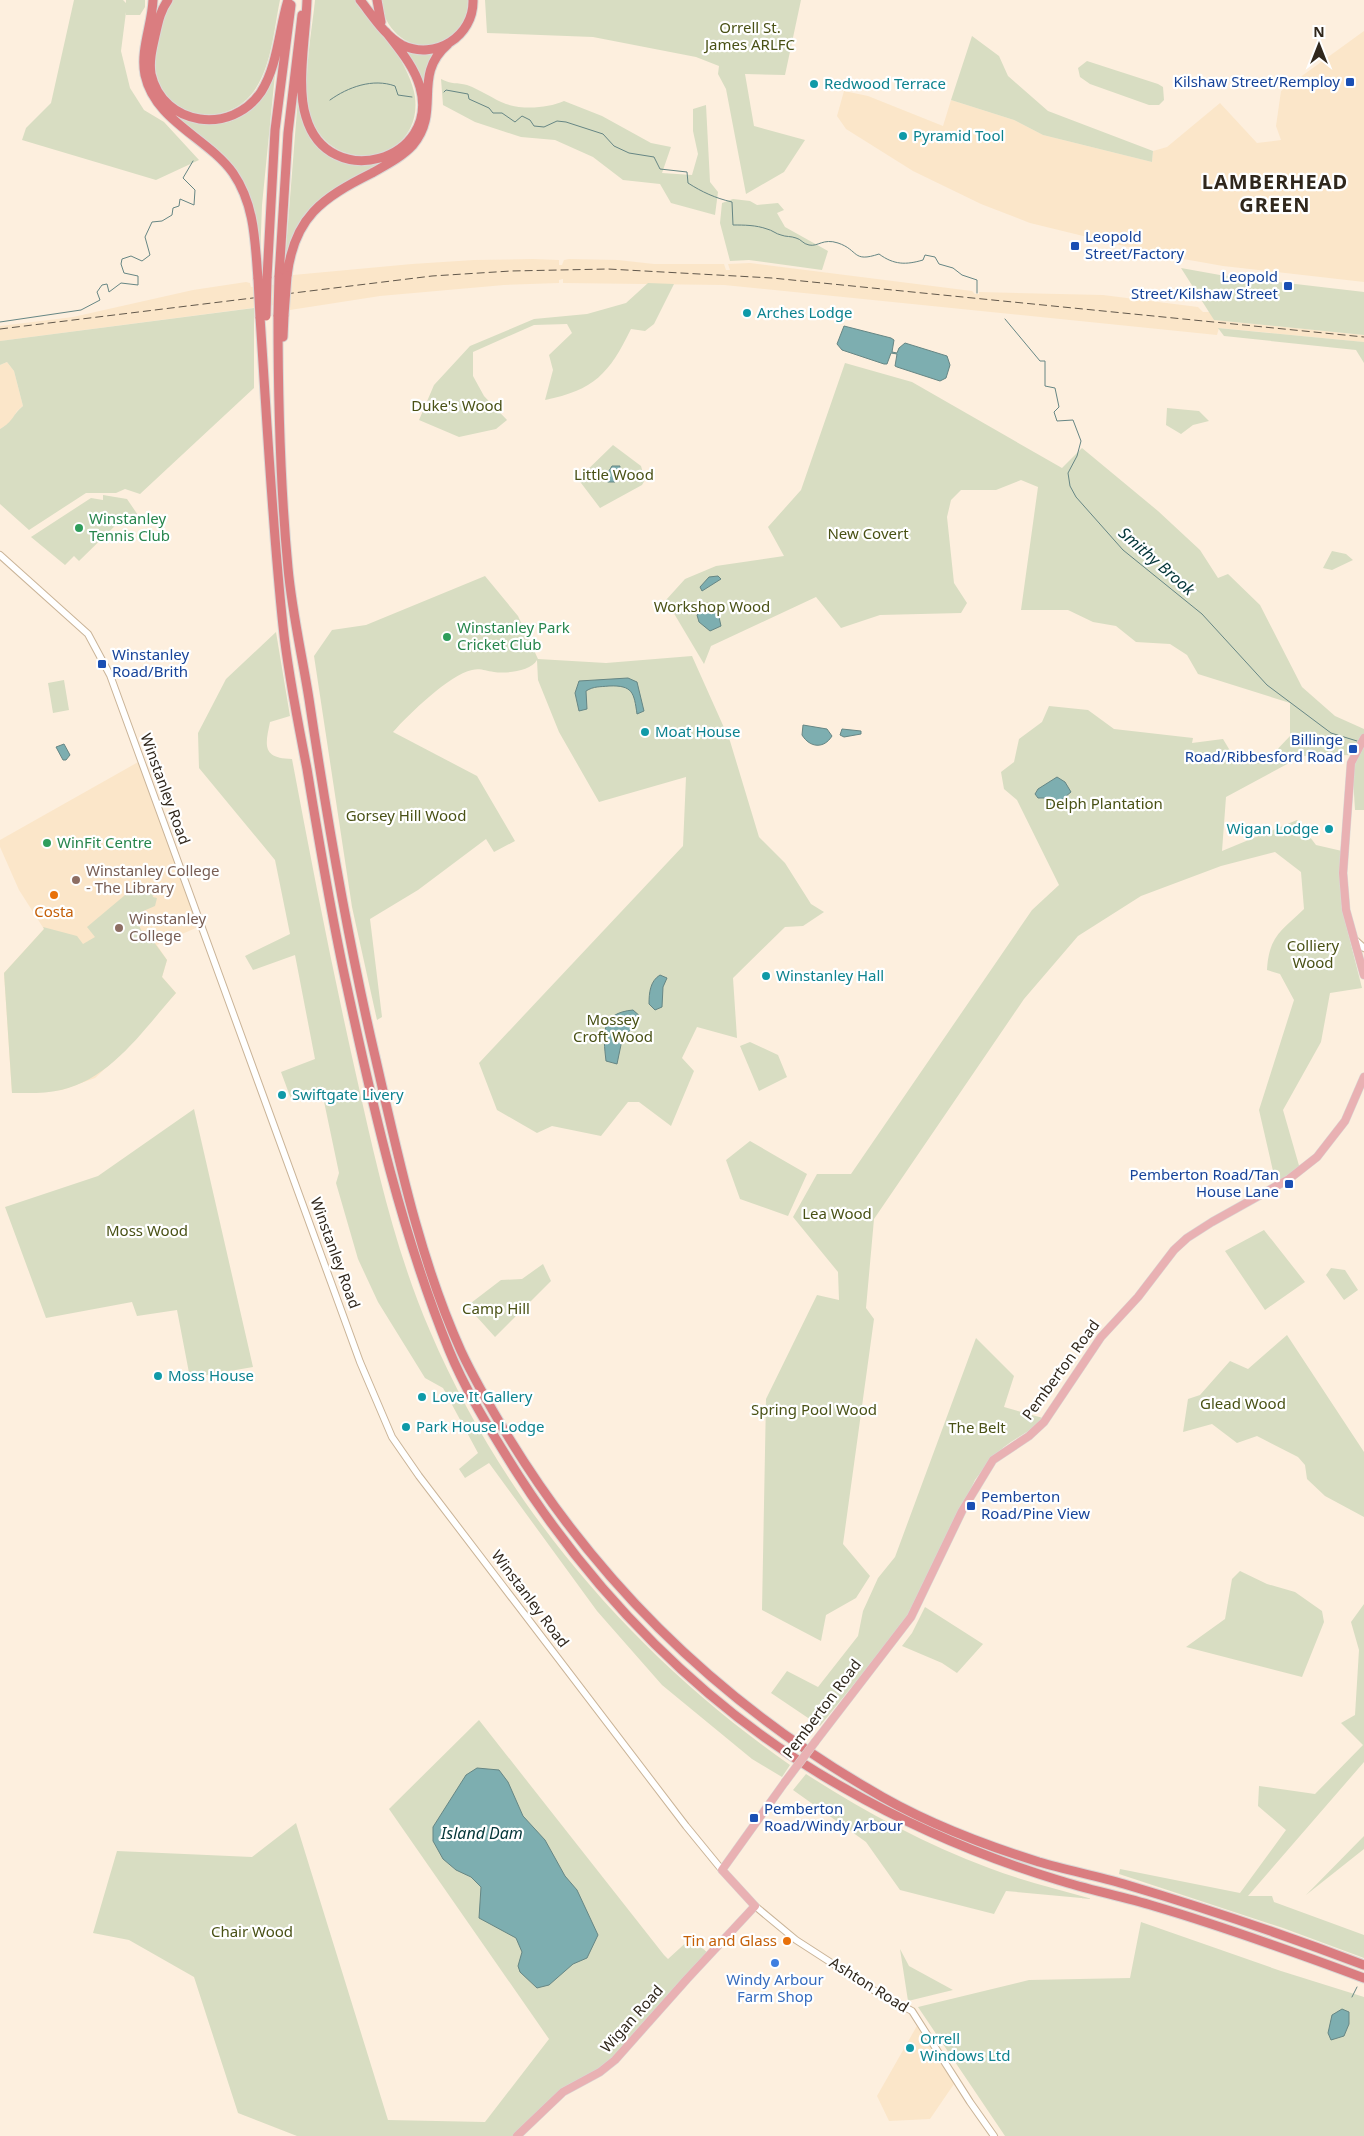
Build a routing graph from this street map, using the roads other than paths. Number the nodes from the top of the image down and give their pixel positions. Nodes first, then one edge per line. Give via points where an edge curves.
1 (153, 0) edge
2 (168, 0) edge
3 (290, 0) edge
4 (306, 0) edge
5 (360, 0) edge
6 (377, 0) edge
7 (473, 0) edge
8 (385, 30) junction
9 (448, 44) junction
10 (283, 276) junction
11 (263, 279) junction
12 (0, 555) edge
13 (1364, 738) edge
14 (1354, 938) junction
15 (1364, 948) edge
16 (1362, 957) edge
17 (1364, 975) edge
18 (1364, 1078) edge
19 (722, 1870) junction
20 (755, 1906) junction
21 (1364, 1965) edge
22 (1364, 1978) edge
23 (517, 2136) edge
24 (994, 2136) edge

1 - 11 highway via 144,60 147,81 159,104 216,154 238,181 253,222
2 - 3 highway via 161,11 150,55 153,80 162,97 176,110 188,117 208,120 234,115 260,93 272,65
3 - 11 highway
4 - 8 highway via 302,87 306,118 319,142 330,152 346,159 363,162 387,156 408,141 420,119 422,102 418,81 410,64
4 - 10 highway via 288,134
5 - 8 highway
6 - 8 highway
7 - 9 highway via 466,26
8 - 9 highway via 402,44 419,50
9 - 10 highway via 429,70 428,112 417,139 400,156 338,190 313,210 295,238
10 - 21 highway, bridge via 278,420 294,620 331,849 356,974 420,1235 462,1352 492,1410 528,1468 583,1545 651,1622 732,1696 803,1749 873,1792 947,1827 1034,1860 1241,1920
11 - 22 highway, bridge via 270,490 290,676 334,928 382,1148 413,1255 451,1356 483,1420 529,1493 562,1540 613,1601 668,1658 731,1712 841,1786 912,1824 987,1856 1150,1904
12 - 19 street, Winstanley Road via 88,634 102,658 360,1362 392,1437 571,1676
13 - 14 main road via 1352,760 1344,854 1345,906
14 - 15 street
14 - 16 main road
16 - 17 main road
18 - 19 main road, Pemberton Road, bridge via 1345,1122 1317,1157 1289,1180 1212,1222 1174,1250 1138,1297 1101,1337 1044,1422 993,1460 962,1511 911,1618
19 - 20 main road, Winstanley Road
20 - 23 main road, Wigan Road via 615,2060 563,2092
20 - 24 street, Ashton Road via 796,1940 912,2011

